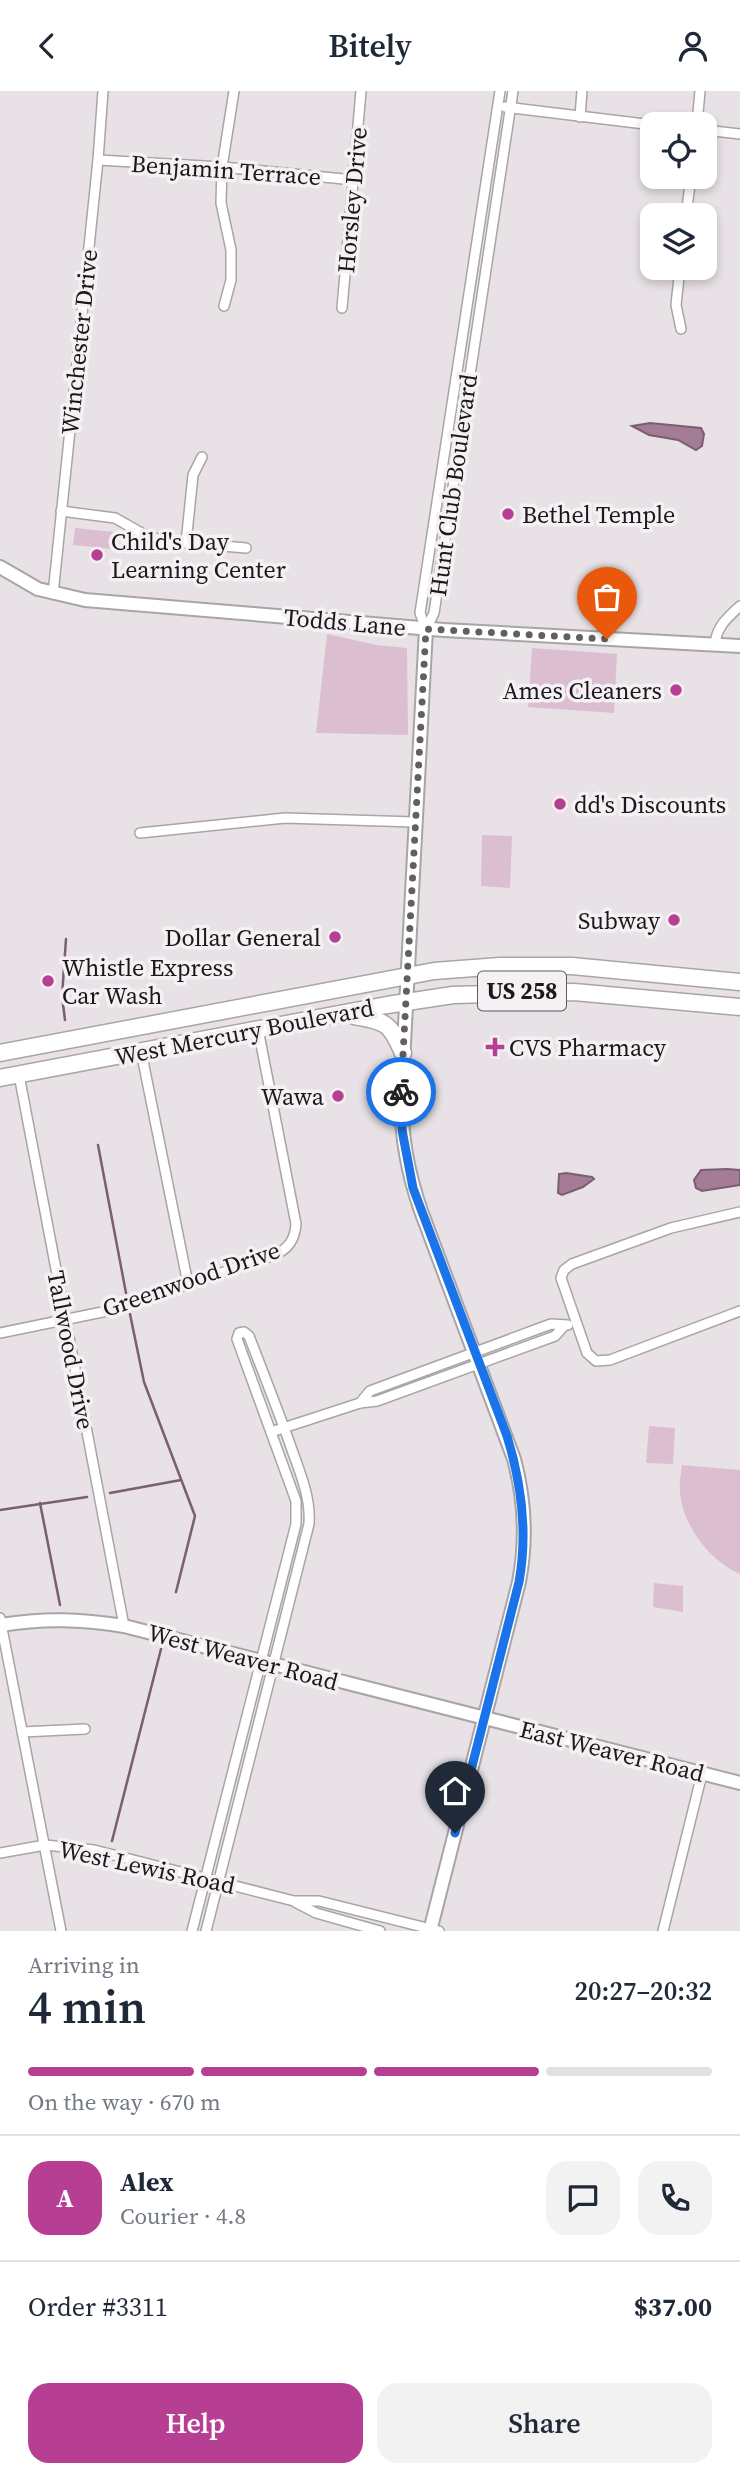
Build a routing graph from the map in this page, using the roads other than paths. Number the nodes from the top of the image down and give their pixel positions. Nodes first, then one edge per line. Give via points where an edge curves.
1 (103, 91) edge
2 (234, 91) edge
3 (361, 91) edge
4 (500, 91) edge
5 (513, 91) edge
6 (582, 91) edge
7 (700, 91) edge
8 (498, 106) junction
9 (510, 108) junction
10 (698, 112) edge
11 (580, 117) junction
12 (640, 124) edge
13 (717, 131) edge
14 (740, 134) edge
15 (98, 160) junction
16 (222, 167) junction
17 (354, 180) junction
18 (679, 280) edge
19 (224, 306) dead end
20 (342, 308) dead end
21 (681, 328) dead end
22 (202, 457) dead end
23 (61, 511) junction
24 (186, 543) junction
25 (246, 548) dead end
26 (0, 566) edge
27 (52, 594) junction
28 (740, 606) edge
29 (426, 629) junction
30 (715, 645) junction
31 (740, 646) edge
32 (415, 822) junction
33 (140, 833) dead end
34 (407, 975) junction
35 (740, 982) edge
36 (406, 1002) junction
37 (740, 1007) edge
38 (341, 1014) junction
39 (258, 1029) junction
40 (141, 1051) junction
41 (0, 1053) edge
42 (403, 1053) junction
43 (19, 1075) junction
44 (0, 1079) edge
45 (740, 1212) edge
46 (188, 1284) junction
47 (740, 1311) edge
48 (65, 1321) junction
49 (575, 1322) junction
50 (564, 1326) junction
51 (0, 1333) edge
52 (474, 1351) junction
53 (480, 1365) junction
54 (360, 1403) junction
55 (284, 1427) junction
56 (271, 1432) junction
57 (0, 1623) edge
58 (124, 1626) junction
59 (267, 1663) junction
60 (484, 1718) junction
61 (85, 1730) dead end
62 (22, 1732) junction
63 (702, 1774) junction
64 (740, 1783) edge
65 (45, 1845) junction
66 (0, 1853) edge
67 (206, 1878) junction
68 (219, 1882) junction
69 (294, 1901) junction
70 (433, 1930) edge
71 (61, 1931) edge
72 (192, 1931) edge
73 (206, 1931) edge
74 (380, 1931) edge
75 (663, 1931) edge

1 - 15 street, Winchester Drive
2 - 16 street
3 - 17 street, Horsley Drive
4 - 8 street, Hunt Club Boulevard
5 - 9 street, Hunt Club Boulevard
6 - 11 street
7 - 10 street
8 - 9 street
8 - 29 street, Hunt Club Boulevard via 420,613
9 - 11 street
9 - 29 street, Hunt Club Boulevard via 434,613
11 - 12 street
13 - 14 street
15 - 16 street, Benjamin Terrace
15 - 23 street, Winchester Drive
16 - 17 street, Benjamin Terrace
16 - 19 street via 221,203 231,250 231,280
17 - 20 street, Horsley Drive
18 - 21 street via 676,306
22 - 24 street via 193,475
23 - 24 street via 115,517 153,539
23 - 27 street, Winchester Drive
24 - 25 street
26 - 27 main road, Todds Lane
27 - 29 main road, Todds Lane
28 - 30 street via 719,627
29 - 30 main road, Todds Lane
29 - 32 main road
30 - 31 main road, Todds Lane
32 - 33 street via 285,818
32 - 34 main road
34 - 35 highway, West Mercury Boulevard / US 258 via 547,965
34 - 36 main road
34 - 41 highway, West Mercury Boulevard / US 258
36 - 37 highway, West Mercury Boulevard / US 258 via 479,993 574,992
36 - 38 highway, West Mercury Boulevard / US 258
36 - 42 main road
38 - 39 highway, West Mercury Boulevard / US 258
38 - 42 highway via 386,1023
39 - 40 highway, West Mercury Boulevard / US 258
39 - 46 street, Greenwood Drive via 295,1218 294,1235 279,1253
40 - 43 highway, West Mercury Boulevard / US 258
40 - 46 street
42 - 52 main road via 401,1119 408,1169
43 - 44 highway, West Mercury Boulevard / US 258
43 - 48 street, Tallwood Drive
45 - 49 street via 671,1228 569,1266 561,1281
46 - 48 street, Greenwood Drive
47 - 49 street via 603,1361 588,1356
48 - 51 street, Greenwood Drive
48 - 58 street, Tallwood Drive
49 - 50 street
50 - 52 street via 551,1324
50 - 53 street via 555,1336
52 - 53 main road
52 - 54 street via 370,1391
53 - 54 street
53 - 60 main road via 514,1459 524,1528 519,1582
54 - 55 street
55 - 56 street
55 - 56 street via 249,1336 241,1332 237,1339
55 - 59 street via 308,1496 309,1524
56 - 59 street via 297,1511
57 - 58 main road, West Weaver Road via 84,1620
57 - 62 street
58 - 59 main road, West Weaver Road
59 - 60 main road, West Weaver Road
59 - 67 street
59 - 68 street
60 - 63 main road, East Weaver Road
60 - 70 main road
61 - 62 street
62 - 65 street
63 - 64 main road, East Weaver Road
63 - 75 street
65 - 66 street, West Lewis Road
65 - 67 street, West Lewis Road via 94,1850
65 - 71 street
67 - 68 street, West Lewis Road
67 - 72 street
68 - 69 street, West Lewis Road
68 - 73 street
69 - 70 street, West Lewis Road via 328,1903
69 - 74 street, West Lewis Road via 316,1913

